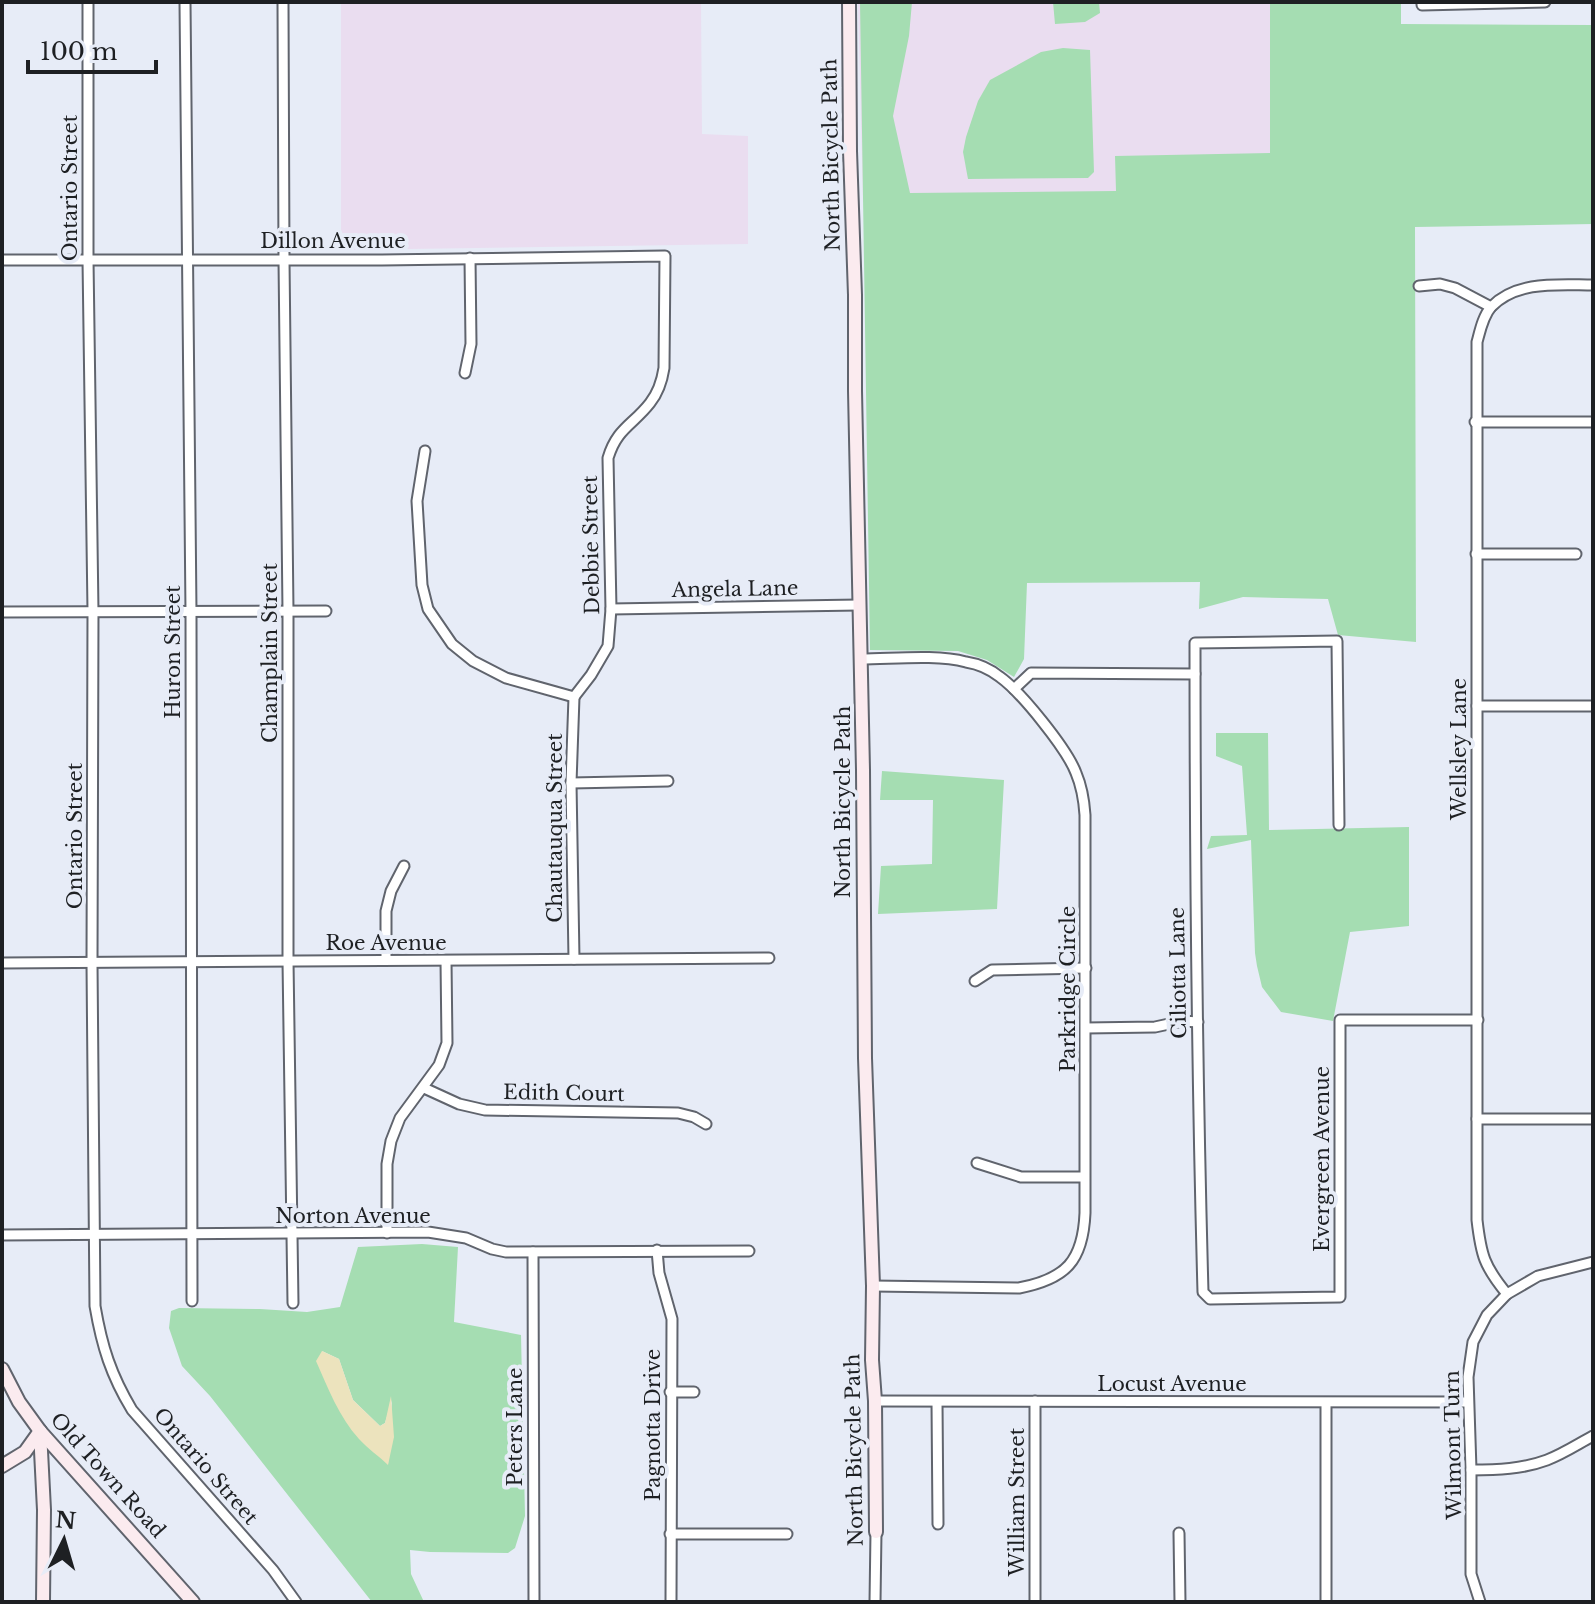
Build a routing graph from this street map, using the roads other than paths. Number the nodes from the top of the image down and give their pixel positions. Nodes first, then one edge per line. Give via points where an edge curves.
1 (88, 2) edge
2 (185, 2) edge
3 (283, 2) edge
4 (849, 2) edge
5 (1422, 2) edge
6 (1545, 2) edge
7 (665, 256) joint
8 (470, 258) junction
9 (2, 260) edge
10 (88, 260) junction
11 (188, 260) junction
12 (284, 260) junction
13 (1593, 285) edge
14 (1419, 286) dead end
15 (1491, 307) junction
16 (465, 373) dead end
17 (1475, 422) junction
18 (1593, 422) edge
19 (425, 451) dead end
20 (1476, 554) junction
21 (1576, 554) dead end
22 (859, 605) junction
23 (611, 609) junction
24 (93, 611) junction
25 (288, 611) junction
26 (326, 611) dead end
27 (2, 612) edge
28 (191, 612) junction
29 (861, 659) junction
30 (1195, 674) junction
31 (1014, 689) junction
32 (574, 697) junction
33 (1477, 706) junction
34 (1593, 706) edge
35 (668, 781) dead end
36 (571, 783) junction
37 (1339, 825) dead end
38 (404, 866) dead end
39 (769, 958) dead end
40 (574, 959) junction
41 (386, 960) junction
42 (288, 961) junction
43 (446, 961) junction
44 (191, 962) junction
45 (2, 963) edge
46 (92, 963) junction
47 (1086, 968) junction
48 (975, 981) dead end
49 (1478, 1020) junction
50 (1198, 1022) junction
51 (1086, 1028) junction
52 (424, 1088) junction
53 (1477, 1119) junction
54 (1593, 1119) edge
55 (706, 1124) dead end
56 (977, 1163) dead end
57 (1084, 1177) junction
58 (387, 1233) junction
59 (2, 1235) edge
60 (191, 1235) junction
61 (292, 1235) junction
62 (93, 1236) junction
63 (657, 1250) junction
64 (749, 1251) dead end
65 (533, 1252) junction
66 (1593, 1262) edge
67 (873, 1286) junction
68 (1507, 1294) junction
69 (1210, 1299) joint
70 (192, 1301) dead end
71 (293, 1303) dead end
72 (2, 1369) edge
73 (670, 1392) junction
74 (694, 1392) dead end
75 (875, 1401) junction
76 (1035, 1401) junction
77 (937, 1402) junction
78 (1468, 1402) junction
79 (1326, 1403) junction
80 (40, 1431) junction
81 (1593, 1436) edge
82 (2, 1466) edge
83 (1471, 1470) junction
84 (938, 1524) dead end
85 (876, 1532) joint
86 (1179, 1533) dead end
87 (670, 1534) junction
88 (784, 1534) dead end
89 (43, 1602) edge
90 (193, 1602) edge
91 (296, 1602) edge
92 (534, 1602) edge
93 (671, 1602) edge
94 (875, 1602) edge
95 (1035, 1602) edge
96 (1180, 1602) edge
97 (1326, 1602) edge
98 (1480, 1602) edge

1 - 10 street, Ontario Street
2 - 11 street, Huron Street
3 - 12 street, Champlain Street
4 - 22 street, North Bicycle Path
5 - 6 street
7 - 8 street, Dillon Avenue
7 - 23 street, Debbie Street via 663,376 648,405 620,431 608,458
8 - 12 street, Dillon Avenue
8 - 16 street via 471,344
9 - 10 street, Dillon Avenue
10 - 11 street, Dillon Avenue
10 - 24 street, Ontario Street
11 - 12 street, Dillon Avenue
11 - 28 street, Huron Street
12 - 25 street, Champlain Street
13 - 15 street via 1523,289
14 - 15 street via 1455,288
15 - 17 street, Wellsley Lane via 1477,342
17 - 18 street
17 - 20 street, Wellsley Lane
19 - 32 street via 417,501 428,609 452,644 473,661 506,678
20 - 21 street
20 - 33 street, Wellsley Lane
22 - 23 street, Angela Lane
22 - 29 street, North Bicycle Path
23 - 32 street, Debbie Street via 608,646
24 - 27 street
24 - 28 street
24 - 46 street, Ontario Street
25 - 26 street
25 - 28 street
25 - 42 street, Champlain Street
28 - 44 street, Huron Street
29 - 31 street, Parkridge Circle via 964,661 983,666
29 - 67 street, North Bicycle Path via 865,1105
30 - 31 street via 1031,673
30 - 37 street, Ciliotta Lane via 1195,643 1337,641
30 - 50 street, Ciliotta Lane
31 - 47 street, Parkridge Circle via 1068,756 1083,791
32 - 36 street, Chautauqua Street
33 - 34 street
33 - 49 street, Wellsley Lane
35 - 36 street
36 - 40 street, Chautauqua Street
38 - 41 street via 386,911
39 - 40 street, Roe Avenue
40 - 43 street, Roe Avenue
41 - 42 street, Roe Avenue
41 - 43 street, Roe Avenue
42 - 44 street, Roe Avenue
42 - 61 street, Champlain Street
43 - 52 street via 447,1043
44 - 46 street, Roe Avenue
44 - 60 street, Huron Street
45 - 46 street, Roe Avenue
46 - 62 street, Ontario Street
47 - 48 street via 992,970
47 - 51 street, Parkridge Circle
49 - 53 street, Wellsley Lane
49 - 69 street, Evergreen Avenue via 1340,1020 1340,1297
50 - 51 street
50 - 69 street, Ciliotta Lane via 1203,1292
51 - 57 street, Parkridge Circle
52 - 55 street, Edith Court via 485,1110 678,1113
52 - 58 street via 411,1100 391,1141
53 - 54 street
53 - 68 street, Wellsley Lane via 1479,1239 1487,1267
56 - 57 street via 1021,1177
57 - 67 street, Parkridge Circle via 1082,1244 1054,1277 1019,1288
58 - 61 street, Norton Avenue
58 - 65 street, Norton Avenue via 451,1234 492,1249
59 - 62 street, Norton Avenue
60 - 61 street, Norton Avenue
60 - 62 street, Norton Avenue
60 - 70 street, Huron Street
61 - 71 street, Champlain Street
62 - 91 street, Ontario Street via 95,1306 117,1384 132,1410
63 - 64 street, Norton Avenue
63 - 65 street, Norton Avenue
63 - 73 street, Pagnotta Drive via 672,1319
65 - 92 street, Peters Lane
66 - 68 street, Wilmont Turn via 1538,1276
67 - 75 street, North Bicycle Path
68 - 78 street, Wilmont Turn via 1487,1315 1473,1342
72 - 80 street, Old Town Road
73 - 74 street
73 - 87 street, Pagnotta Drive
75 - 77 street, Locust Avenue
75 - 85 street, North Bicycle Path
76 - 77 street, Locust Avenue
76 - 79 street, Locust Avenue
76 - 95 street, William Street
77 - 84 street
78 - 79 street, Locust Avenue
78 - 83 street, Wilmont Turn
79 - 97 street
80 - 82 street via 25,1452
80 - 89 street
80 - 90 street, Old Town Road
81 - 83 street via 1530,1466
83 - 98 street, Wilmont Turn via 1471,1574
85 - 94 street, North Bicycle Path
86 - 96 street
87 - 88 street
87 - 93 street, Pagnotta Drive

